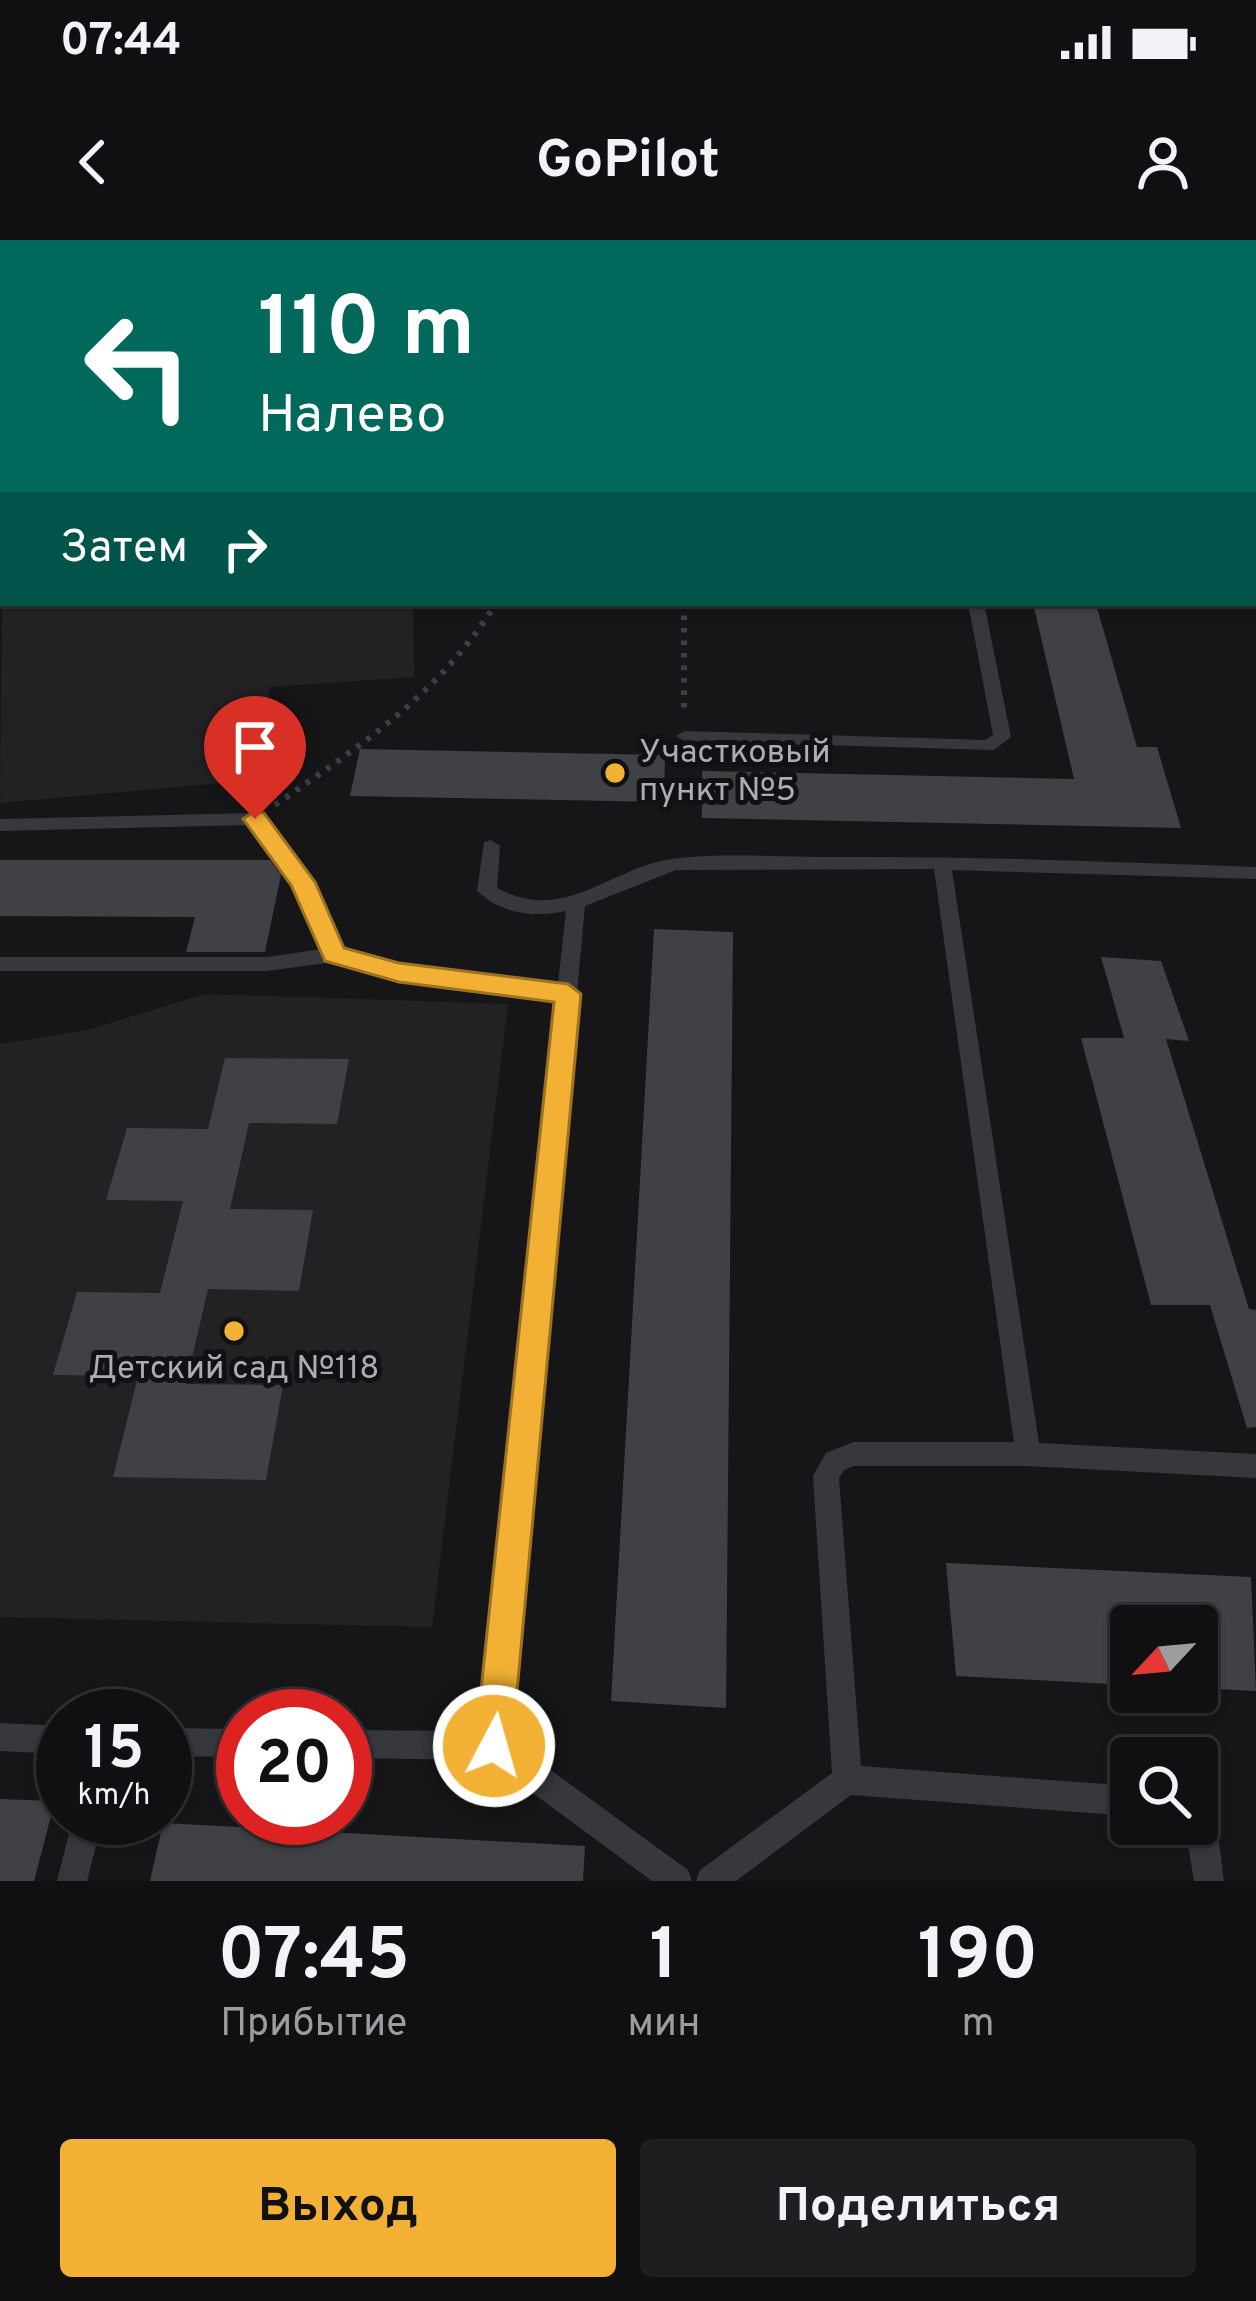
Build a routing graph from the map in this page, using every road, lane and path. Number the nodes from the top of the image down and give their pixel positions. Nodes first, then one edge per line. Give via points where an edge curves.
1 (494, 606) edge
2 (684, 606) edge
3 (977, 606) edge
4 (685, 736) joint
5 (255, 819) junction
6 (0, 825) edge
7 (491, 847) dead end
8 (942, 863) junction
9 (1256, 873) edge
10 (576, 906) junction
11 (334, 955) junction
12 (0, 964) edge
13 (568, 994) junction
14 (1028, 1454) junction
15 (1256, 1466) edge
16 (0, 1737) edge
17 (36, 1739) edge
18 (372, 1744) edge
19 (494, 1746) junction
20 (847, 1780) junction
21 (1110, 1799) edge
22 (81, 1845) edge
23 (1203, 1845) edge
24 (72, 1881) edge
25 (677, 1881) edge
26 (711, 1881) edge
27 (1209, 1881) edge

1 - 5 path via 473,645 423,701
2 - 4 path
3 - 4 lane via 1002,737 988,746
5 - 6 lane
5 - 11 lane via 302,882
7 - 10 lane via 487,891 506,905
8 - 9 lane
8 - 10 lane via 676,864
8 - 14 lane
10 - 13 lane
11 - 12 lane via 267,964
11 - 13 lane via 399,972
13 - 19 lane
14 - 15 lane
14 - 20 lane via 854,1454 835,1461 826,1476
16 - 17 lane
18 - 19 lane
19 - 25 lane
20 - 21 lane
20 - 26 lane
22 - 24 lane
23 - 27 lane

